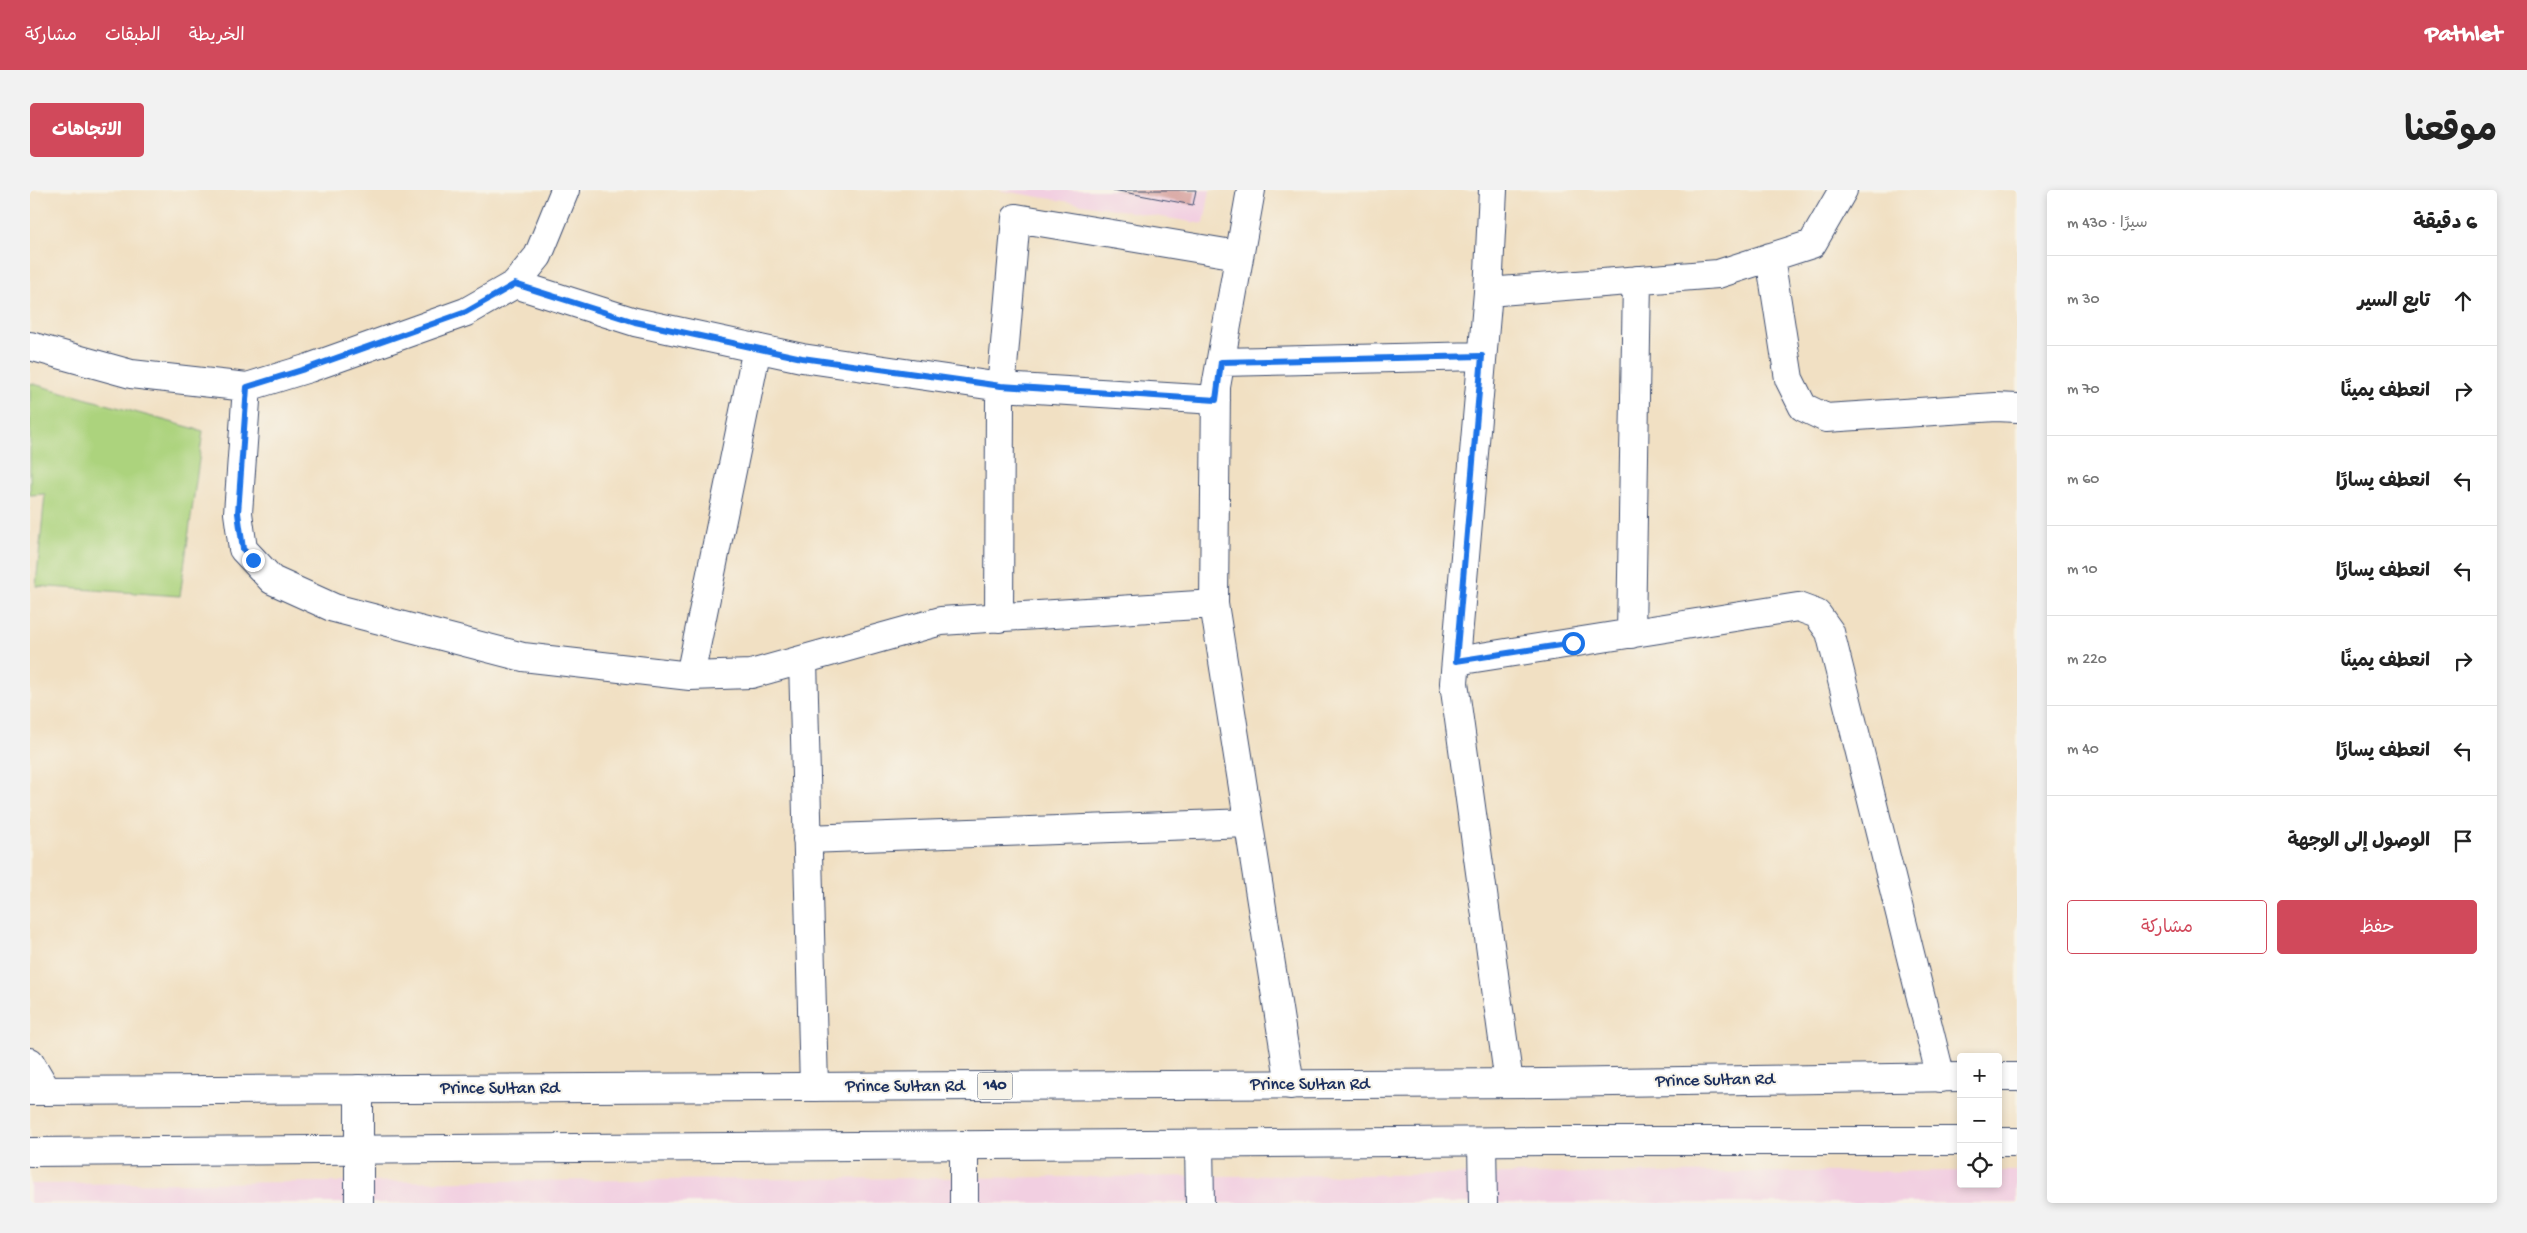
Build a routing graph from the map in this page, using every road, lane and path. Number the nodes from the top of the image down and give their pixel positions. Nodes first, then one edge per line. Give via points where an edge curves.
1 (565, 190) edge
2 (1251, 190) edge
3 (1493, 190) edge
4 (1843, 190) edge
5 (1238, 254) junction
6 (1770, 257) junction
7 (1637, 280) junction
8 (515, 284) junction
9 (1488, 292) junction
10 (30, 346) edge
11 (757, 348) junction
12 (1482, 356) junction
13 (1221, 362) junction
14 (1001, 386) junction
15 (247, 387) junction
16 (1216, 400) junction
17 (2017, 408) edge
18 (1214, 604) junction
19 (999, 618) junction
20 (1631, 634) junction
21 (803, 660) junction
22 (1456, 661) junction
23 (690, 676) junction
24 (1248, 823) junction
25 (807, 839) junction
26 (30, 1062) edge
27 (2017, 1076) edge
28 (1951, 1077) edge
29 (2002, 1077) edge
30 (1509, 1083) junction
31 (1290, 1085) junction
32 (814, 1087) junction
33 (359, 1089) junction
34 (39, 1091) edge
35 (1482, 1142) junction
36 (1957, 1142) edge
37 (2002, 1142) edge
38 (2017, 1142) edge
39 (1199, 1144) junction
40 (964, 1145) junction
41 (359, 1150) junction
42 (30, 1152) edge
43 (359, 1203) edge
44 (964, 1203) edge
45 (1200, 1203) edge
46 (1483, 1203) edge

1 - 8 main road via 538,256
2 - 5 main road
3 - 9 main road
4 - 6 main road via 1812,244
5 - 13 main road
5 - 14 main road via 1016,218
6 - 7 main road via 1718,274
6 - 17 main road via 1790,379 1803,407 1826,418
7 - 9 main road
7 - 20 main road
8 - 11 main road via 635,322
8 - 15 main road via 466,312
9 - 12 main road
10 - 15 main road via 131,374
11 - 14 main road via 802,358
11 - 23 main road
12 - 13 main road
12 - 22 main road
13 - 16 main road
14 - 16 main road
14 - 19 main road
15 - 23 main road via 238,513 243,549 272,580 334,608 523,657
16 - 18 main road
18 - 19 main road
18 - 24 main road
19 - 21 main road via 941,621
20 - 22 main road
20 - 28 main road via 1798,607 1817,614 1830,632
21 - 23 main road via 751,674
21 - 25 main road
22 - 30 main road via 1454,683
24 - 25 main road
24 - 31 main road
25 - 32 main road
26 - 34 main road
27 - 29 main road
28 - 30 main road, Prince Sultan Rd / 140
30 - 31 main road, Prince Sultan Rd / 140
31 - 32 main road, Prince Sultan Rd / 140
32 - 33 main road, Prince Sultan Rd / 140
33 - 34 main road, Prince Sultan Rd / 140
33 - 41 main road
35 - 36 main road
35 - 39 main road
35 - 46 main road
37 - 38 main road
39 - 40 main road
39 - 45 main road
40 - 41 main road
40 - 44 main road
41 - 42 main road
41 - 43 main road

